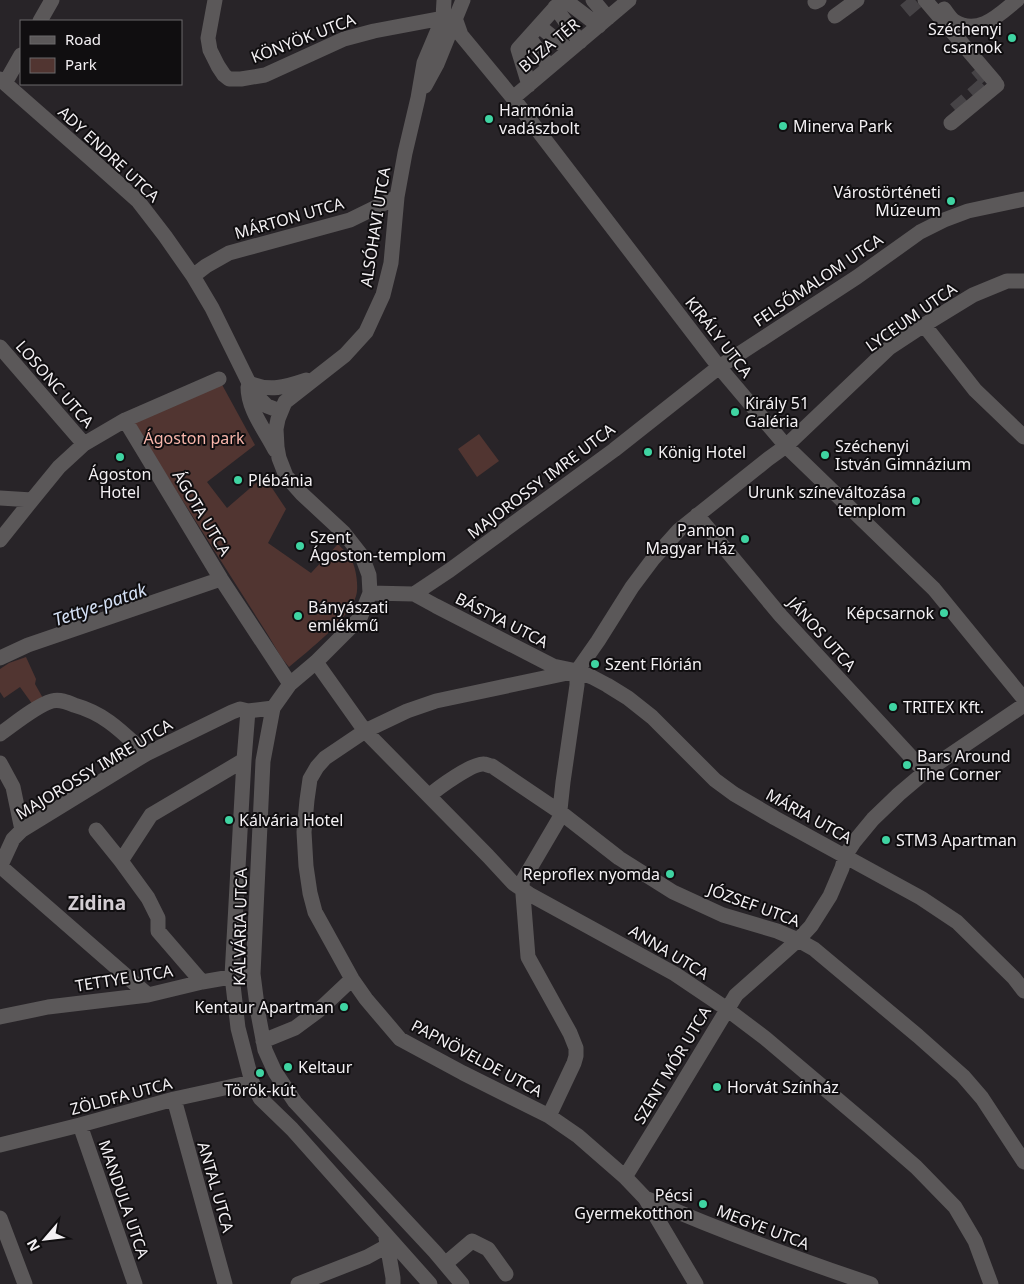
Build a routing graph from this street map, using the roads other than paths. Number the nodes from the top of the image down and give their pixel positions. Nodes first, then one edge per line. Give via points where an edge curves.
1 (52, 0) edge
2 (215, 0) edge
3 (444, 0) edge
4 (463, 0) edge
5 (593, 0) edge
6 (630, 0) edge
7 (857, 0) edge
8 (925, 0) edge
9 (937, 0) edge
10 (1017, 0) edge
11 (560, 2) edge
12 (835, 16) dead end
13 (449, 18) junction
14 (41, 20) edge
15 (603, 22) junction
16 (534, 31) junction
17 (575, 46) junction
18 (20, 56) edge
19 (549, 67) junction
20 (2, 81) edge
21 (528, 85) junction
22 (513, 98) junction
23 (954, 117) dead end
24 (397, 197) junction
25 (1024, 199) edge
26 (193, 276) junction
27 (1024, 280) edge
28 (924, 325) junction
29 (0, 346) edge
30 (719, 367) junction
31 (319, 375) junction
32 (219, 379) dead end
33 (249, 383) junction
34 (280, 411) junction
35 (125, 420) junction
36 (1024, 437) edge
37 (84, 444) junction
38 (786, 446) junction
39 (279, 458) junction
40 (0, 498) edge
41 (32, 500) junction
42 (697, 515) junction
43 (0, 540) edge
44 (221, 579) junction
45 (370, 593) junction
46 (414, 594) junction
47 (0, 658) edge
48 (316, 662) junction
49 (577, 671) junction
50 (290, 684) junction
51 (1024, 699) edge
52 (1024, 705) edge
53 (273, 708) junction
54 (248, 711) junction
55 (364, 731) junction
56 (0, 734) edge
57 (146, 754) junction
58 (244, 760) junction
59 (0, 763) edge
60 (925, 772) junction
61 (429, 796) junction
62 (560, 812) junction
63 (22, 830) junction
64 (96, 830) dead end
65 (845, 856) junction
66 (121, 861) junction
67 (0, 866) edge
68 (523, 890) junction
69 (798, 940) junction
70 (253, 974) junction
71 (232, 976) junction
72 (352, 979) junction
73 (202, 982) junction
74 (1024, 991) edge
75 (148, 995) junction
76 (726, 1009) junction
77 (0, 1017) edge
78 (264, 1041) junction
79 (252, 1082) junction
80 (174, 1099) junction
81 (550, 1116) junction
82 (80, 1125) junction
83 (0, 1144) edge
84 (1024, 1162) edge
85 (624, 1177) junction
86 (645, 1198) junction
87 (0, 1218) edge
88 (386, 1240) junction
89 (445, 1264) junction
90 (506, 1274) dead end
91 (25, 1284) edge
92 (135, 1284) edge
93 (225, 1284) edge
94 (298, 1284) edge
95 (393, 1284) edge
96 (430, 1284) edge
97 (462, 1284) edge
98 (696, 1284) edge
99 (871, 1284) edge
100 (991, 1284) edge

1 - 14 street
2 - 13 street, KÖNYÖK UTCA via 208,38 210,50 229,79 265,74 344,39
3 - 13 street
4 - 13 street, ALSÓHAVI UTCA
5 - 15 street
6 - 15 street, BÚZA TÉR
7 - 12 street
8 - 23 street via 997,85
9 - 10 street via 954,21 967,27 978,27
11 - 15 street
11 - 16 street
11 - 17 street
13 - 22 street, KIRÁLY UTCA
13 - 24 street, ALSÓHAVI UTCA via 437,64 418,98
15 - 17 street, BÚZA TÉR
16 - 17 street
16 - 19 street
16 - 21 street via 518,49
17 - 19 street, BÚZA TÉR
18 - 20 street
19 - 21 street, BÚZA TÉR
20 - 26 street, ADY ENDRE UTCA via 138,202
21 - 22 street, BÚZA TÉR
22 - 30 street, KIRÁLY UTCA
24 - 26 street, MÁRTON UTCA via 350,220 229,253
24 - 31 street, ALSÓHAVI UTCA via 391,263 373,319 345,355
25 - 30 street, FELSŐMALOM UTCA via 968,211 920,232
26 - 33 street, ADY ENDRE UTCA
27 - 28 street, LYCEUM UTCA via 1008,281 973,295
28 - 36 street via 975,390
28 - 38 street, LYCEUM UTCA via 889,348
29 - 37 street, LOSONC UTCA
30 - 38 street, KIRÁLY UTCA
30 - 46 street, MAJOROSSY IMRE UTCA via 614,450
31 - 33 street via 285,387 258,387
31 - 34 street, ALSÓHAVI UTCA via 289,398
32 - 35 street
33 - 34 street, ADY ENDRE UTCA via 266,406
33 - 39 street via 252,406
34 - 39 street via 276,429
35 - 37 street
35 - 44 street, ÁGOTA UTCA
37 - 41 street
38 - 42 street, LYCEUM UTCA
38 - 51 street, KIRÁLY UTCA via 934,589
39 - 45 street via 286,476 344,533 362,556 369,575
40 - 41 street
41 - 43 street
42 - 49 street, LYCEUM UTCA via 653,559
42 - 60 street, JÁNOS UTCA via 781,616
44 - 47 street via 28,645
44 - 50 street, ÁGOTA UTCA
45 - 46 street
45 - 48 street via 360,618
46 - 49 street, BÁSTYA UTCA via 551,665
48 - 50 street
48 - 55 street, ANNA UTCA
49 - 55 street, PAPNÖVELDE UTCA via 436,701
49 - 62 street
49 - 65 street, MÁRIA UTCA via 628,698 734,794
50 - 53 street
52 - 60 street, SZENT MÓR UTCA
53 - 54 street, MAJOROSSY IMRE UTCA
53 - 70 street, KÁLVÁRIA UTCA via 263,761
54 - 57 street, MAJOROSSY IMRE UTCA via 232,712
54 - 58 street, KÁLVÁRIA UTCA
55 - 61 street, ANNA UTCA
55 - 72 street, PAPNÖVELDE UTCA via 325,758 310,779 304,832 306,866 315,912
56 - 57 street via 37,708 60,700 86,708 110,721
57 - 63 street, MAJOROSSY IMRE UTCA
58 - 66 street via 151,815
58 - 71 street, KÁLVÁRIA UTCA
59 - 63 street via 13,787
60 - 65 street, SZENT MÓR UTCA via 873,819
61 - 62 street, JÓZSEF UTCA via 483,764 492,766
61 - 68 street, ANNA UTCA
62 - 68 street via 522,882
62 - 69 street, JÓZSEF UTCA via 619,858 673,892 724,915
63 - 67 street, MAJOROSSY IMRE UTCA via 13,839
64 - 66 street
65 - 69 street, SZENT MÓR UTCA via 830,896
65 - 74 street, MÁRIA UTCA via 922,898 957,922
66 - 73 street via 148,898 158,918 158,931
67 - 75 street
68 - 76 street, ANNA UTCA via 675,974
68 - 81 street via 528,957 576,1048 574,1063
69 - 76 street, SZENT MÓR UTCA via 736,995
69 - 84 street, JÓZSEF UTCA via 840,970 963,1076 982,1098
70 - 71 street, TETTYE UTCA
70 - 78 street, KÁLVÁRIA UTCA
71 - 73 street, TETTYE UTCA
71 - 79 street, KÁLVÁRIA UTCA via 238,1028
72 - 78 street via 295,1028
72 - 81 street, PAPNÖVELDE UTCA via 370,1006 400,1039
73 - 75 street, TETTYE UTCA
75 - 77 street, TETTYE UTCA via 48,1007
76 - 85 street, SZENT MÓR UTCA
76 - 100 street, ANNA UTCA via 870,1127 955,1207 975,1241
78 - 89 street, KÁLVÁRIA UTCA via 275,1072 295,1102
79 - 80 street, ZÖLDFA UTCA
79 - 88 street, KÁLVÁRIA UTCA via 260,1098 292,1129
80 - 82 street, ZÖLDFA UTCA
80 - 93 street, ANTAL UTCA
81 - 85 street, PAPNÖVELDE UTCA
82 - 83 street, ZÖLDFA UTCA
82 - 92 street, MANDULA UTCA
85 - 86 street, PAPNÖVELDE UTCA
86 - 98 street, PAPNÖVELDE UTCA
86 - 99 street, MEGYE UTCA via 702,1223
87 - 91 street
88 - 94 street via 367,1257
88 - 95 street
88 - 96 street, KÁLVÁRIA UTCA
89 - 90 street via 472,1241 488,1250
89 - 97 street, KÁLVÁRIA UTCA

